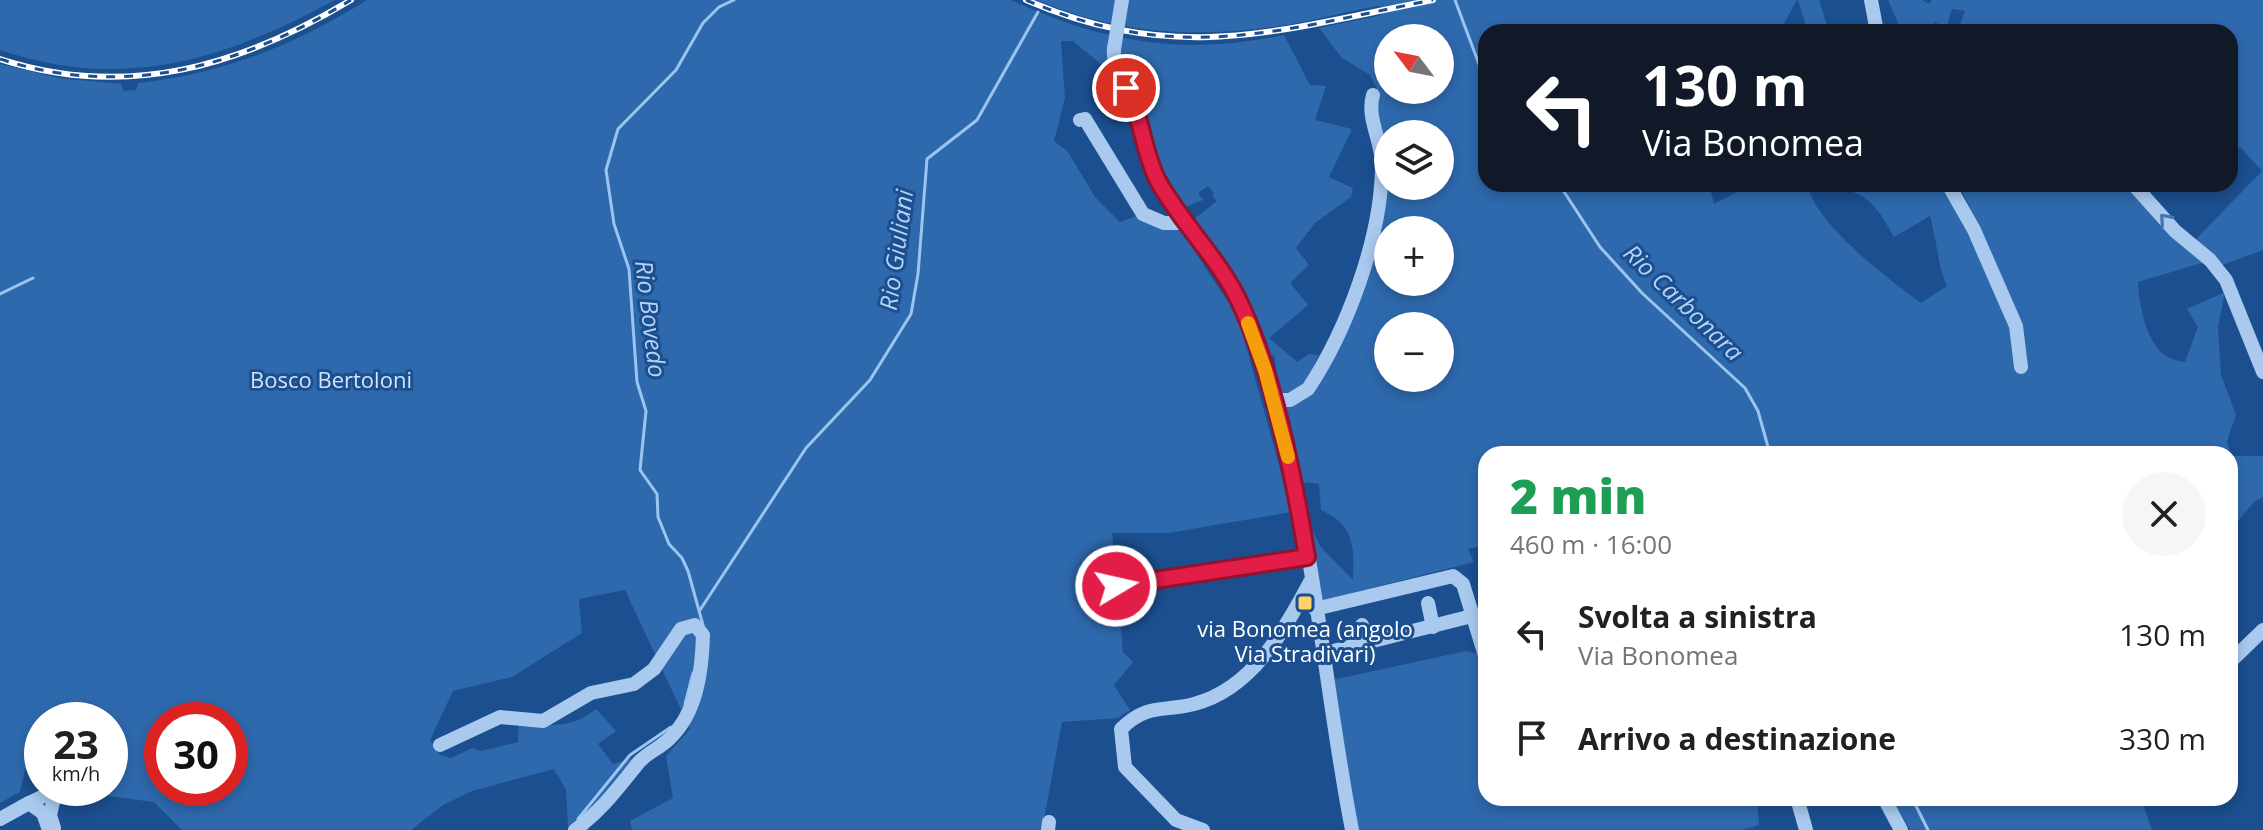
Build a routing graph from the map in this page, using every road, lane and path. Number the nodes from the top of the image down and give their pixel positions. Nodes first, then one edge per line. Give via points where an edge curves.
1 (1122, 0) edge
2 (1871, 0) edge
3 (1876, 24) edge
4 (1373, 95) dead end
5 (1080, 120) dead end
6 (1953, 192) edge
7 (2140, 192) edge
8 (1184, 223) junction
9 (2021, 367) dead end
10 (2263, 372) edge
11 (1272, 400) junction
12 (1307, 557) junction
13 (1310, 582) junction
14 (1116, 586) dead end
15 (1428, 603) dead end
16 (1315, 609) junction
17 (1472, 616) junction
18 (1362, 625) dead end
19 (1433, 627) junction
20 (2263, 630) edge
21 (1478, 634) edge
22 (1365, 644) junction
23 (1321, 654) junction
24 (2238, 654) edge
25 (440, 745) dead end
26 (24, 806) edge
27 (33, 806) edge
28 (52, 806) edge
29 (1799, 806) edge
30 (1888, 806) edge
31 (0, 819) edge
32 (49, 830) edge
33 (55, 830) edge
34 (575, 830) edge
35 (1203, 830) edge
36 (1352, 830) edge
37 (1806, 830) edge
38 (1901, 830) edge

1 - 8 street, bridge via 1116,71 1133,101 1157,178
2 - 3 street
4 - 11 street via 1370,106 1381,139 1382,182 1367,261 1308,389 1290,400
5 - 8 street via 1085,119 1143,214 1164,223
6 - 9 street via 2016,326
10 -> 7 street via 2226,280
8 - 11 street via 1237,298
11 - 12 street
12 - 13 street
12 - 14 street
13 - 16 street
13 - 35 street via 1275,640 1232,688 1194,704 1149,709 1121,729 1125,767 1176,820
15 - 19 street
16 - 17 street via 1453,576 1463,584
16 - 23 street
17 - 19 street
17 - 21 street
18 - 22 street
19 - 22 street
20 - 24 street
22 - 23 street
23 - 36 street
25 - 34 street via 500,717 543,721 591,693 634,684 654,669 681,629 695,625 703,635 703,653 686,716 669,739 641,760 605,806
26 - 31 street
27 - 32 street via 43,813
28 - 33 street
29 - 37 street
30 - 38 street

